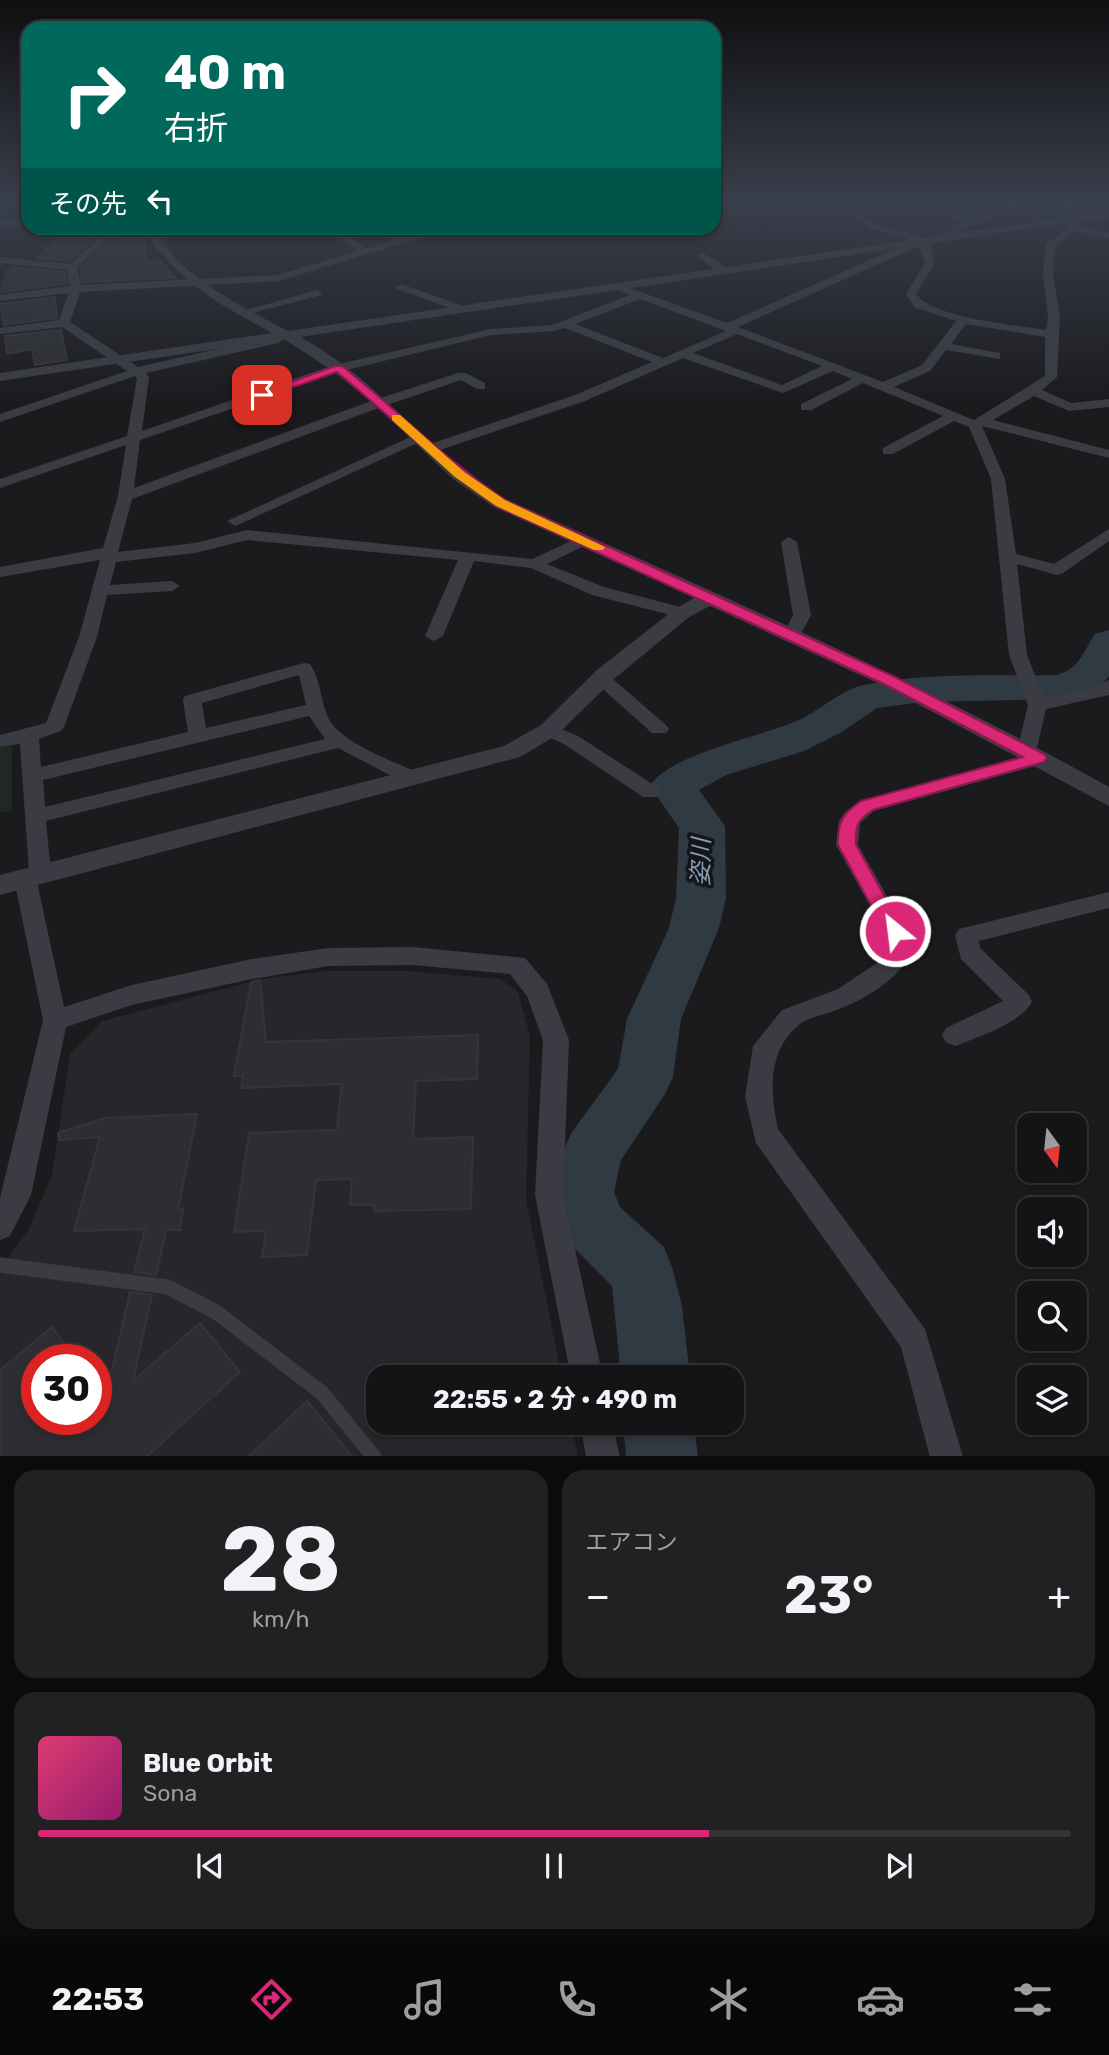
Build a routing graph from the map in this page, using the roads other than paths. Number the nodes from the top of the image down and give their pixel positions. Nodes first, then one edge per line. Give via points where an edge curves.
1 (72, 267) edge
2 (182, 268) edge
3 (309, 268) edge
4 (720, 268) edge
5 (738, 268) edge
6 (865, 268) edge
7 (928, 268) edge
8 (1049, 268) edge
9 (723, 270) junction
10 (195, 282) junction
11 (616, 286) junction
12 (401, 287) dead end
13 (75, 289) junction
14 (317, 293) dead end
15 (640, 295) junction
16 (0, 298) edge
17 (463, 309) junction
18 (245, 313) junction
19 (963, 320) junction
20 (64, 323) junction
21 (565, 324) junction
22 (733, 328) junction
23 (0, 331) edge
24 (286, 334) junction
25 (1051, 334) junction
26 (944, 346) junction
27 (683, 354) junction
28 (996, 356) dead end
29 (116, 359) junction
30 (663, 362) junction
31 (833, 366) junction
32 (338, 368) junction
33 (138, 371) junction
34 (0, 377) edge
35 (863, 378) junction
36 (481, 386) dead end
37 (885, 386) junction
38 (1034, 391) junction
39 (379, 403) junction
40 (1109, 403) edge
41 (806, 407) dead end
42 (954, 416) junction
43 (0, 418) edge
44 (979, 423) junction
45 (134, 439) junction
46 (425, 443) junction
47 (888, 451) dead end
48 (1109, 454) edge
49 (0, 484) edge
50 (125, 495) junction
51 (235, 522) dead end
52 (1109, 534) edge
53 (584, 540) junction
54 (789, 542) dead end
55 (108, 555) junction
56 (468, 556) junction
57 (1008, 558) junction
58 (534, 564) junction
59 (0, 572) edge
60 (172, 586) dead end
61 (99, 591) junction
62 (707, 599) junction
63 (682, 613) junction
64 (434, 636) dead end
65 (791, 637) junction
66 (601, 678) junction
67 (1109, 686) edge
68 (1037, 705) junction
69 (317, 708) junction
70 (659, 729) dead end
71 (549, 730) junction
72 (29, 736) junction
73 (198, 736) junction
74 (0, 741) edge
75 (342, 741) junction
76 (1033, 755) junction
77 (32, 776) junction
78 (412, 778) junction
79 (650, 792) dead end
80 (1109, 798) edge
81 (35, 817) junction
82 (33, 877) junction
83 (0, 885) edge
84 (1109, 900) edge
85 (55, 1020) junction
86 (955, 1035) dead end
87 (0, 1226) edge
88 (0, 1265) edge
89 (584, 1365) edge
90 (598, 1435) edge
91 (373, 1456) edge
92 (603, 1456) edge
93 (947, 1456) edge

1 - 13 street
2 - 10 street
3 - 10 street via 279,278
4 - 9 street
5 - 9 street
6 - 22 street
7 - 19 street via 913,286 914,302
8 - 25 street via 1054,317
9 - 11 street
10 - 13 street
10 - 18 street
11 - 15 street
11 - 17 street
12 - 17 street
13 - 16 street
13 - 20 street
14 - 18 street
15 - 21 street
15 - 22 street
17 - 24 street
18 - 24 street
19 - 25 street
19 - 26 street
20 - 23 street
20 - 29 street
21 - 30 street
21 - 32 street via 545,330 491,332
22 - 27 street
22 - 31 street
24 - 29 street
24 - 32 street
24 - 33 street
25 - 38 street via 1051,377
26 - 28 street
26 - 37 street via 926,368
27 - 30 street
27 - 31 street via 783,389
29 - 33 street
29 - 34 street
30 - 46 street via 580,398
31 - 35 street
32 - 39 street
32 - 45 street
33 - 43 street
33 - 45 street via 143,377
35 - 37 street
35 - 41 street
36 - 39 street via 462,376
37 - 42 street
38 - 40 street via 1069,407
38 - 44 street
39 - 46 street
39 - 50 street
42 - 44 street
42 - 47 street
44 - 48 street
44 - 57 street via 998,479
45 - 49 street
45 - 50 street
46 - 51 street
46 - 53 street via 500,503
50 - 55 street
52 - 57 street via 1057,570
53 - 58 street
53 - 62 street
54 - 65 street via 802,615
55 - 56 street via 195,548 247,535
55 - 59 street via 68,556
55 - 61 street
56 - 58 street
56 - 64 street
57 - 68 street via 1018,655
58 - 63 street via 598,591
60 - 61 street
61 - 72 street via 88,637 54,727
62 - 63 street
62 - 65 street
63 - 66 street
65 - 76 street via 890,680
66 - 70 street
66 - 71 street
67 - 68 street via 1094,694
68 - 76 street
69 - 73 street
69 - 73 street via 310,677 303,668 192,700
69 - 75 street via 323,726
71 - 78 street via 512,752
71 - 79 street
72 - 74 street
72 - 77 street
73 - 77 street
75 - 78 street
75 - 81 street
76 - 80 street
76 - 93 street via 867,806 851,816 847,845 895,931 901,951 888,968 847,996 791,1017 766,1046 758,1097 766,1133 914,1340
77 - 81 street
78 - 82 street
81 - 82 street
82 - 83 street
82 - 85 street
84 - 86 street via 967,935 970,952 1020,1002
85 - 87 street via 17,1195
85 - 89 street via 132,995 328,957 413,956 517,965 538,991 556,1040 549,1195
88 - 91 lane via 168,1287 216,1312 322,1393
90 - 92 street

